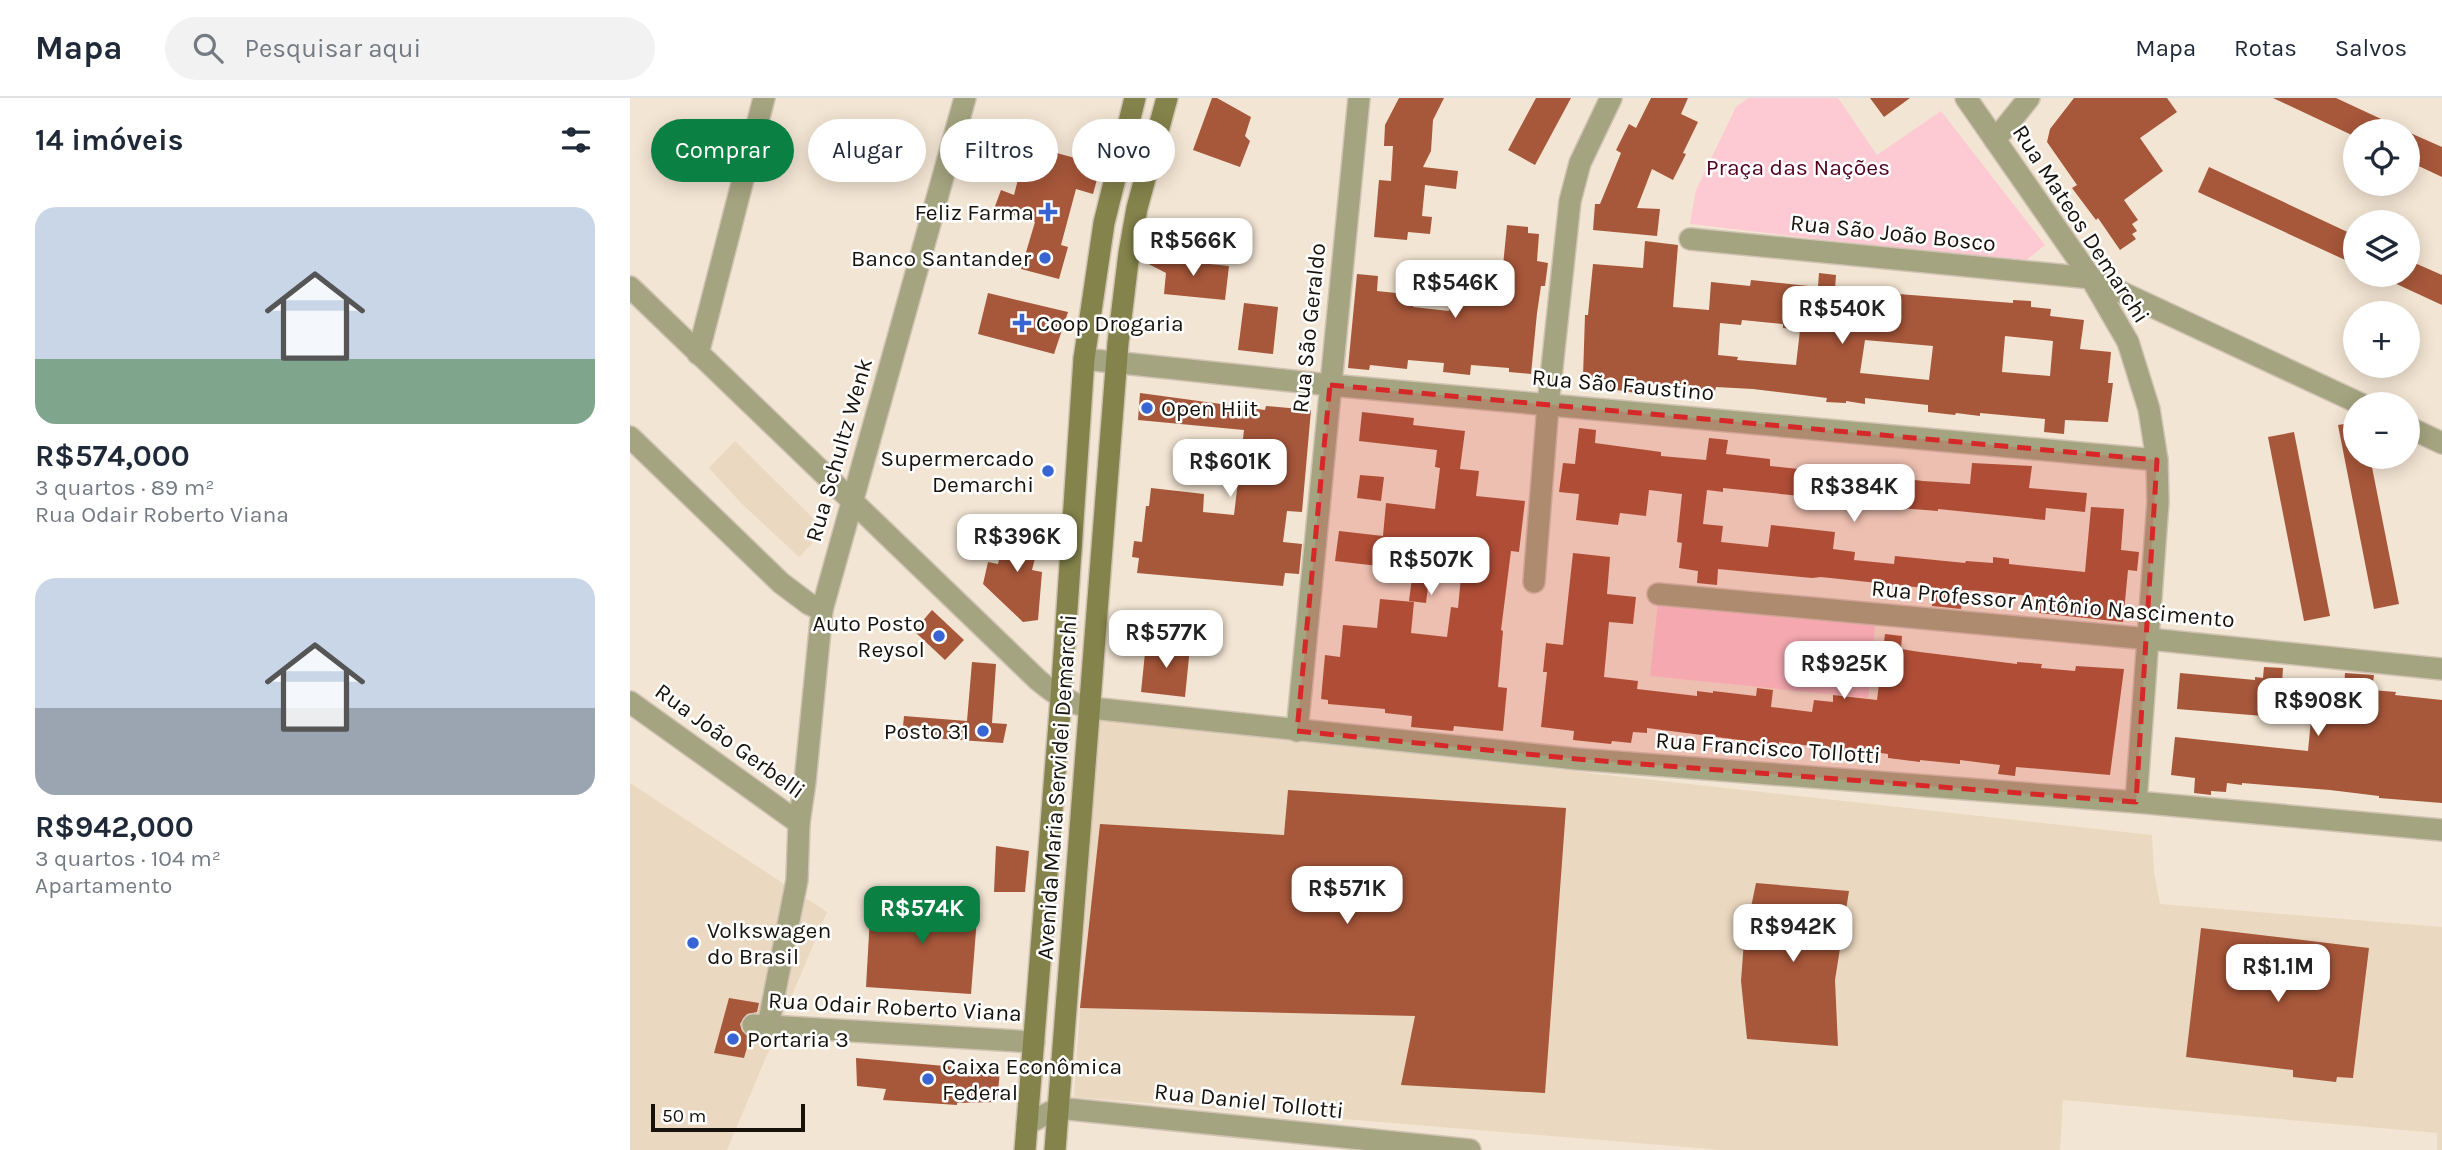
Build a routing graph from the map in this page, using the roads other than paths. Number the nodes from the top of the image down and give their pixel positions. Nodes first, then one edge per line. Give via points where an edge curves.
1 (764, 98) edge
2 (965, 98) edge
3 (1135, 98) edge
4 (1167, 98) edge
5 (1359, 98) edge
6 (1611, 98) edge
7 (1966, 98) edge
8 (2029, 98) edge
9 (1995, 140) junction
10 (1690, 239) dead end
11 (2091, 278) junction
12 (630, 287) edge
13 (698, 354) junction
14 (1084, 359) junction
15 (1116, 363) junction
16 (1330, 385) junction
17 (2343, 396) edge
18 (1548, 405) junction
19 (2420, 432) edge
20 (630, 437) edge
21 (2442, 443) edge
22 (2157, 460) junction
23 (853, 503) junction
24 (1534, 582) dead end
25 (1658, 594) dead end
26 (822, 610) junction
27 (2148, 639) junction
28 (2442, 669) edge
29 (1061, 698) junction
30 (630, 702) edge
31 (1091, 708) junction
32 (1297, 731) junction
33 (2136, 802) junction
34 (799, 823) junction
35 (2442, 830) edge
36 (761, 1026) joint
37 (1034, 1042) junction
38 (1058, 1108) junction
39 (1027, 1124) junction
40 (1359, 1139) junction
41 (1025, 1150) edge
42 (1055, 1150) edge
43 (1334, 1150) edge
44 (1380, 1150) edge
45 (1470, 1150) edge

1 - 13 street
2 - 23 street, Rua Schultz Wenk
3 - 14 main road, Avenida Maria Servidei Demarchi via 1104,223
4 - 15 main road, Avenida Maria Servidei Demarchi via 1133,230
5 - 16 street, Rua São Geraldo
6 - 18 street via 1580,163 1570,201
7 - 9 street, Rua Mateos Demarchi
8 - 9 street
9 - 11 street, Rua Mateos Demarchi
10 - 11 street, Rua São João Bosco
11 - 17 street
11 - 22 street, Rua Mateos Demarchi via 2128,342 2149,409
12 - 13 street
13 - 23 street
14 - 15 street, Rua São Faustino
14 - 29 main road, Avenida Maria Servidei Demarchi
15 - 16 street, Rua São Faustino
15 - 31 main road, Avenida Maria Servidei Demarchi
16 - 18 street, Rua São Faustino
16 - 32 street, Rua São Geraldo
18 - 22 street, Rua São Faustino
18 - 24 street
19 - 21 street
20 - 26 street via 781,583
22 - 27 street, Rua Mateos Demarchi
23 - 26 street, Rua Schultz Wenk
23 - 29 street
25 - 27 street, Rua Professor Antônio Nascimento
26 - 34 street, Rua Schultz Wenk
27 - 28 street, Rua Professor Antônio Nascimento
27 - 33 street, Rua Mateos Demarchi
29 - 31 street, Rua Francisco Tollotti
29 - 37 main road, Avenida Maria Servidei Demarchi
30 - 34 street, Rua João Gerbelli
31 - 32 street, Rua Francisco Tollotti
31 - 38 main road, Avenida Maria Servidei Demarchi
32 - 33 street, Rua Francisco Tollotti via 1577,759
33 - 35 street, Rua Francisco Tollotti
34 - 36 street, Rua Schultz Wenk via 793,904
36 - 37 street, Rua Odair Roberto Viana
37 - 39 main road, Avenida Maria Servidei Demarchi
38 - 39 street
38 - 40 street, Rua Daniel Tollotti
38 - 42 main road, Avenida Maria Servidei Demarchi
39 - 41 main road, Avenida Maria Servidei Demarchi
40 - 43 street
40 - 44 street
40 - 45 street, Rua Daniel Tollotti

